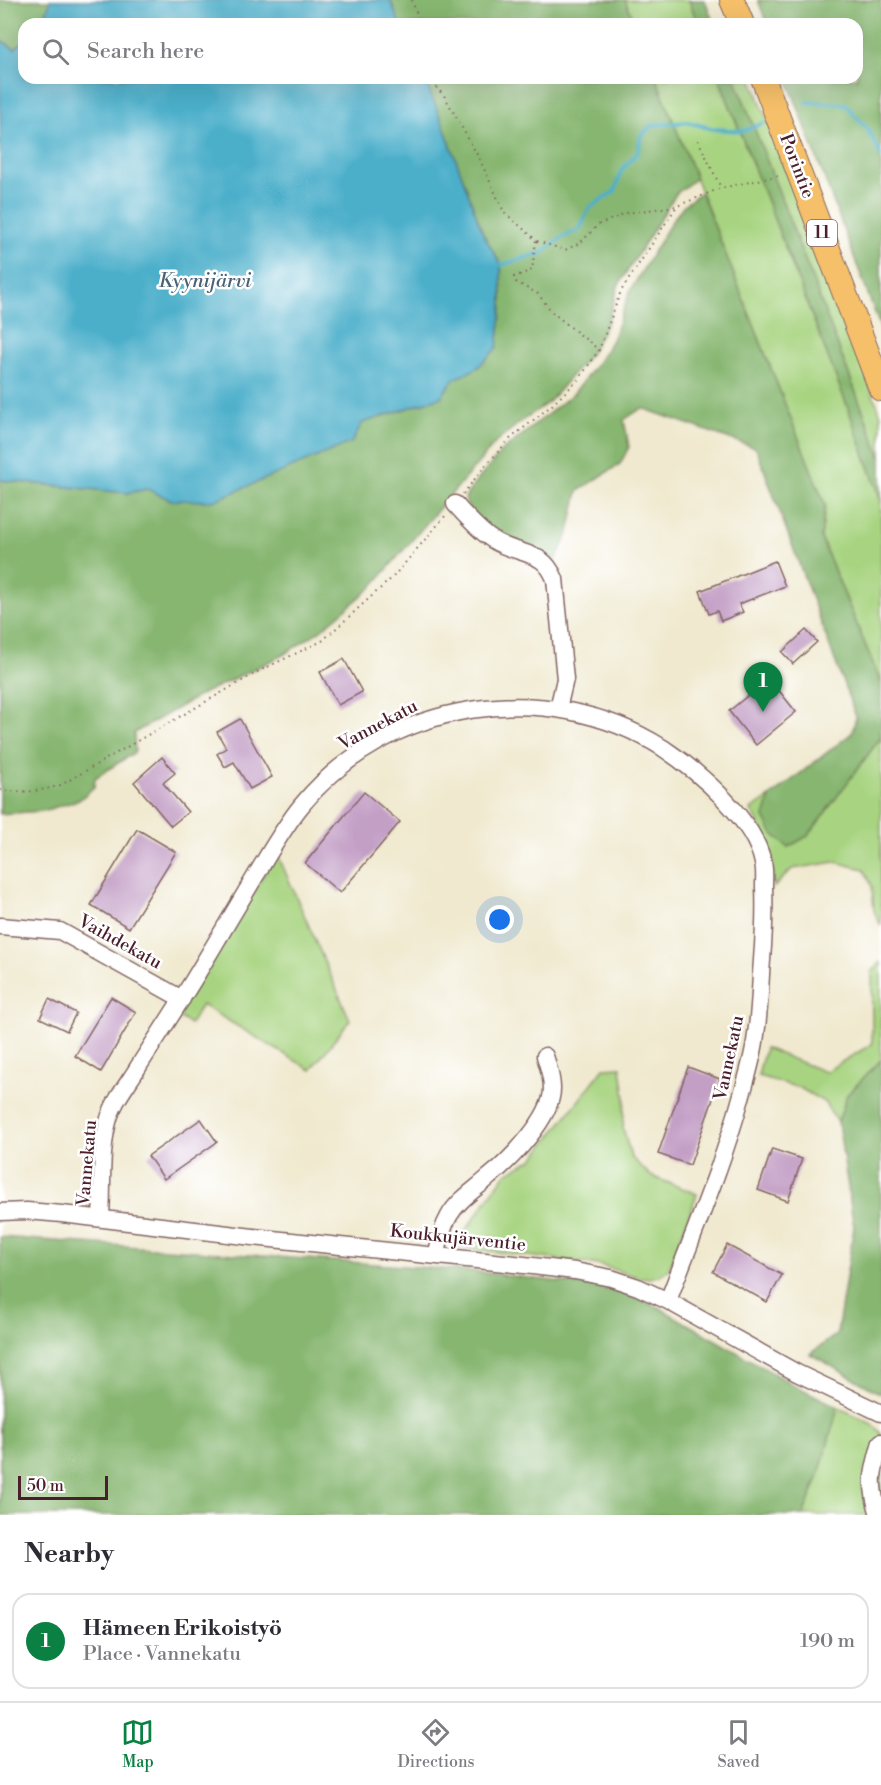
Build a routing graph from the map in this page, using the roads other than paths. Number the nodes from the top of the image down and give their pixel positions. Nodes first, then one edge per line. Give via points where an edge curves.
1 (732, 0) edge
2 (740, 18) edge
3 (765, 84) edge
4 (881, 389) edge
5 (455, 504) road end
6 (558, 709) junction
7 (0, 926) edge
8 (182, 999) junction
9 (546, 1056) dead end
10 (0, 1212) edge
11 (101, 1218) junction
12 (437, 1256) junction
13 (668, 1300) junction
14 (881, 1413) edge
15 (881, 1442) edge
16 (879, 1515) edge

1 - 2 highway
3 - 4 highway, Porintie / 11
5 - 6 street via 494,541 542,560 555,579 565,679
6 - 8 street, Vannekatu via 517,705 474,708 426,720 367,749 337,770 301,806 271,850
6 - 13 street, Vannekatu via 607,720 645,737 684,762 737,814 754,838 763,863 766,917 756,1036 730,1136
7 - 8 street, Vaihdekatu via 60,931
8 - 11 street, Vannekatu via 112,1109 104,1140
9 - 12 street via 552,1090 547,1108 531,1135 505,1165 464,1198 450,1215 440,1235
10 - 11 street, Koukkujärventie
11 - 12 street, Koukkujärventie
12 - 13 street, Koukkujärventie via 574,1270 620,1281
13 - 14 street, Koukkujärventie via 797,1373
15 - 16 street via 872,1476

